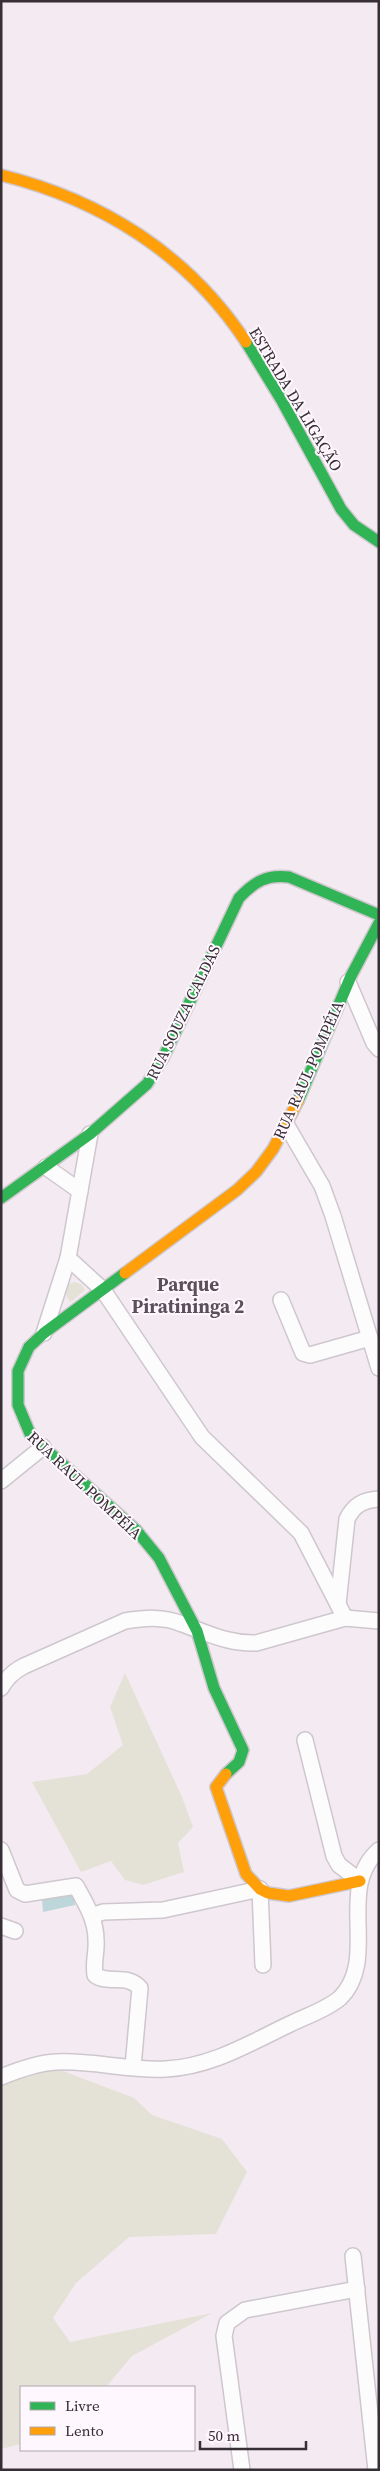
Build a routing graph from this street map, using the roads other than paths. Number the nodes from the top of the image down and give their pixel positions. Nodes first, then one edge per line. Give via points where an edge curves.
1 (1, 175) edge
2 (379, 542) edge
3 (379, 915) edge
4 (379, 923) edge
5 (348, 982) junction
6 (379, 1049) edge
7 (287, 1126) junction
8 (90, 1134) junction
9 (46, 1167) junction
10 (80, 1191) junction
11 (1, 1198) edge
12 (68, 1258) junction
13 (104, 1290) junction
14 (281, 1300) dead end
15 (44, 1333) junction
16 (370, 1338) junction
17 (379, 1368) edge
18 (43, 1447) junction
19 (1, 1481) edge
20 (379, 1499) edge
21 (338, 1604) junction
22 (345, 1618) junction
23 (379, 1621) edge
24 (197, 1631) junction
25 (3, 1680) edge
26 (305, 1740) dead end
27 (1, 1850) edge
28 (379, 1850) edge
29 (360, 1881) junction
30 (260, 1889) junction
31 (92, 1916) junction
32 (263, 1965) dead end
33 (133, 2067) junction
34 (1, 2077) edge
35 (353, 2256) dead end
36 (357, 2289) junction
37 (242, 2470) edge
38 (376, 2470) edge

1 - 2 street, ESTRADA DA LIGAÇÃO via 70,194 120,221 164,252 214,300 272,384 341,509 354,525
3 - 8 street, RUA SOUZA CALDAS via 289,878 274,875 249,887 232,911 151,1078 138,1094
4 - 5 street, RUA RAUL POMPÉIA
5 - 6 street
5 - 7 street, RUA RAUL POMPÉIA
7 - 13 street, RUA RAUL POMPÉIA via 248,1182
7 - 16 street via 322,1186
8 - 9 street, RUA SOUZA CALDAS
8 - 10 street
9 - 10 street
9 - 11 street, RUA SOUZA CALDAS
10 - 12 street
12 - 13 street
12 - 15 street
13 - 15 street, RUA RAUL POMPÉIA
13 - 21 street via 202,1437 301,1533
14 - 16 street via 302,1353 310,1355
15 - 18 street, RUA RAUL POMPÉIA via 28,1349 21,1362 16,1390 22,1423
16 - 17 street
18 - 19 street
18 - 24 street, RUA RAUL POMPÉIA via 136,1530 159,1558
20 - 21 street via 360,1503 347,1519
21 - 22 street
22 - 23 street
22 - 24 street via 256,1642 227,1641
24 - 25 street via 168,1620 142,1618 125,1621 24,1666
24 - 30 street, RUA RAUL POMPÉIA via 214,1688 242,1750 238,1765 216,1787 246,1874
26 - 29 street via 334,1856 339,1865
27 - 31 street via 17,1890 25,1894 76,1886
28 - 29 street via 364,1868
29 - 30 street via 289,1896
29 - 33 street via 359,1959 350,1987 340,1998 330,2006 211,2061 180,2068
30 - 31 street via 163,1910 103,1912
30 - 32 street
31 - 33 street via 96,1941 95,1975 100,1979 135,1982 140,1988
33 - 34 street via 56,2062
35 - 36 street
36 - 37 street via 245,2310 227,2323 224,2336
36 - 38 street

